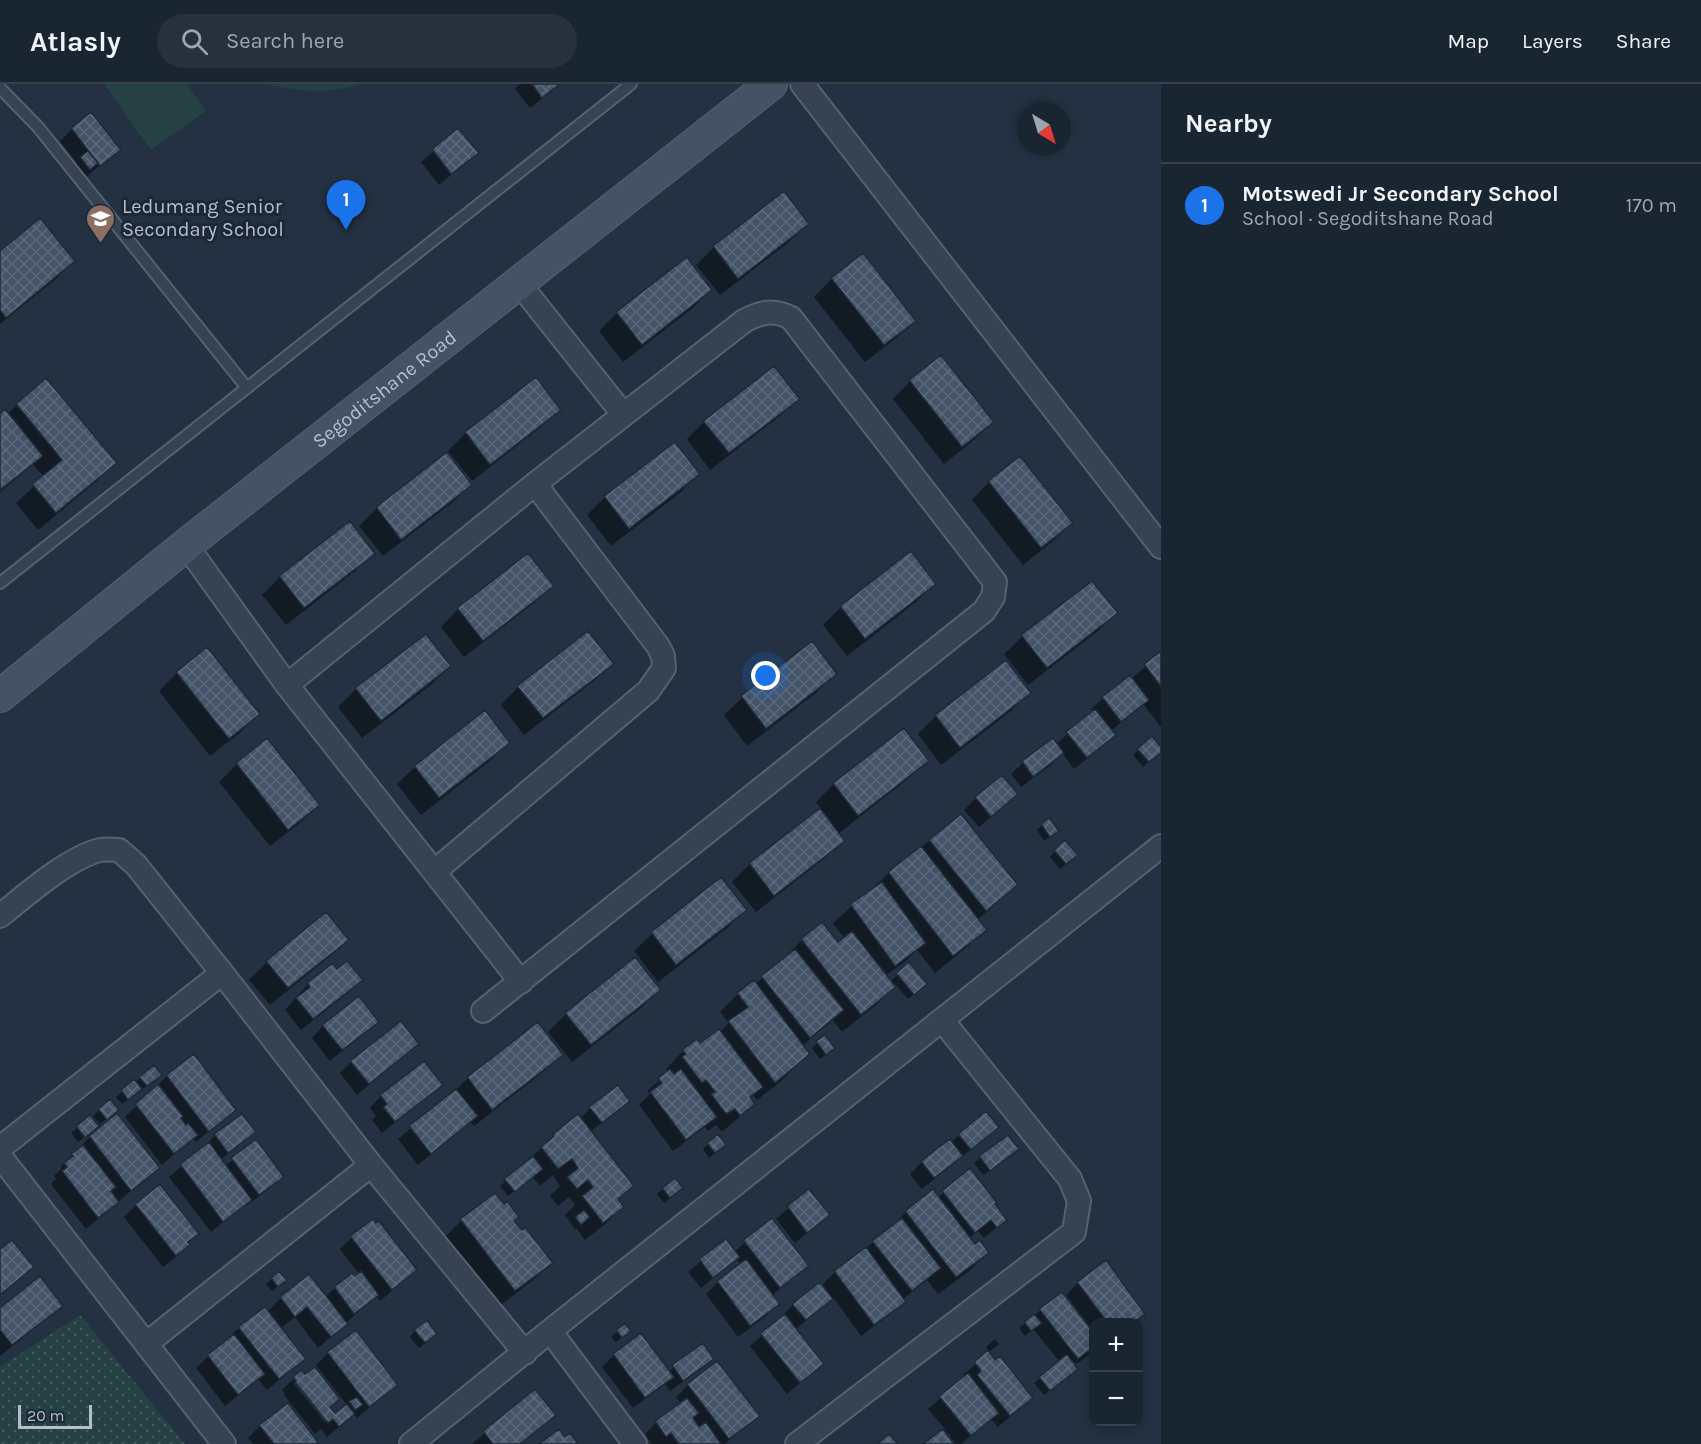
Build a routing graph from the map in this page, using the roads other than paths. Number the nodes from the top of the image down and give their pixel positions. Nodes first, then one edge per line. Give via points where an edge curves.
1 (631, 84) edge
2 (771, 84) edge
3 (802, 84) edge
4 (0, 88) edge
5 (518, 282) junction
6 (247, 388) junction
7 (623, 414) junction
8 (535, 484) junction
9 (186, 545) junction
10 (1161, 547) edge
11 (0, 583) edge
12 (287, 685) junction
13 (0, 696) edge
14 (1161, 846) edge
15 (435, 871) junction
16 (0, 916) edge
17 (222, 973) junction
18 (520, 982) junction
19 (483, 1011) dead end
20 (942, 1020) junction
21 (0, 1148) edge
22 (0, 1156) edge
23 (371, 1165) junction
24 (550, 1331) junction
25 (146, 1344) junction
26 (525, 1353) junction
27 (224, 1444) edge
28 (411, 1444) edge
29 (635, 1444) edge
30 (797, 1444) edge

1 - 6 lane
2 - 5 street, Segoditshane Road
3 - 10 street
4 - 6 lane via 38,127
5 - 7 street
5 - 9 street, Segoditshane Road
6 - 11 lane
7 - 8 street
7 - 18 street via 744,321 764,313 781,313 791,318 995,582 995,590 984,611
8 - 12 street
8 - 15 street via 658,646 664,668 648,691
9 - 12 street
9 - 13 street, Segoditshane Road
12 - 15 street
14 - 20 street
15 - 18 street
16 - 17 street via 80,857 102,850 119,850 136,865
17 - 21 street
17 - 23 street
18 - 19 street
20 - 24 street
20 - 30 street via 1070,1179 1079,1201 1074,1232
22 - 25 street
23 - 25 street
23 - 26 street
24 - 26 street
24 - 29 street
25 - 27 street
26 - 28 street

